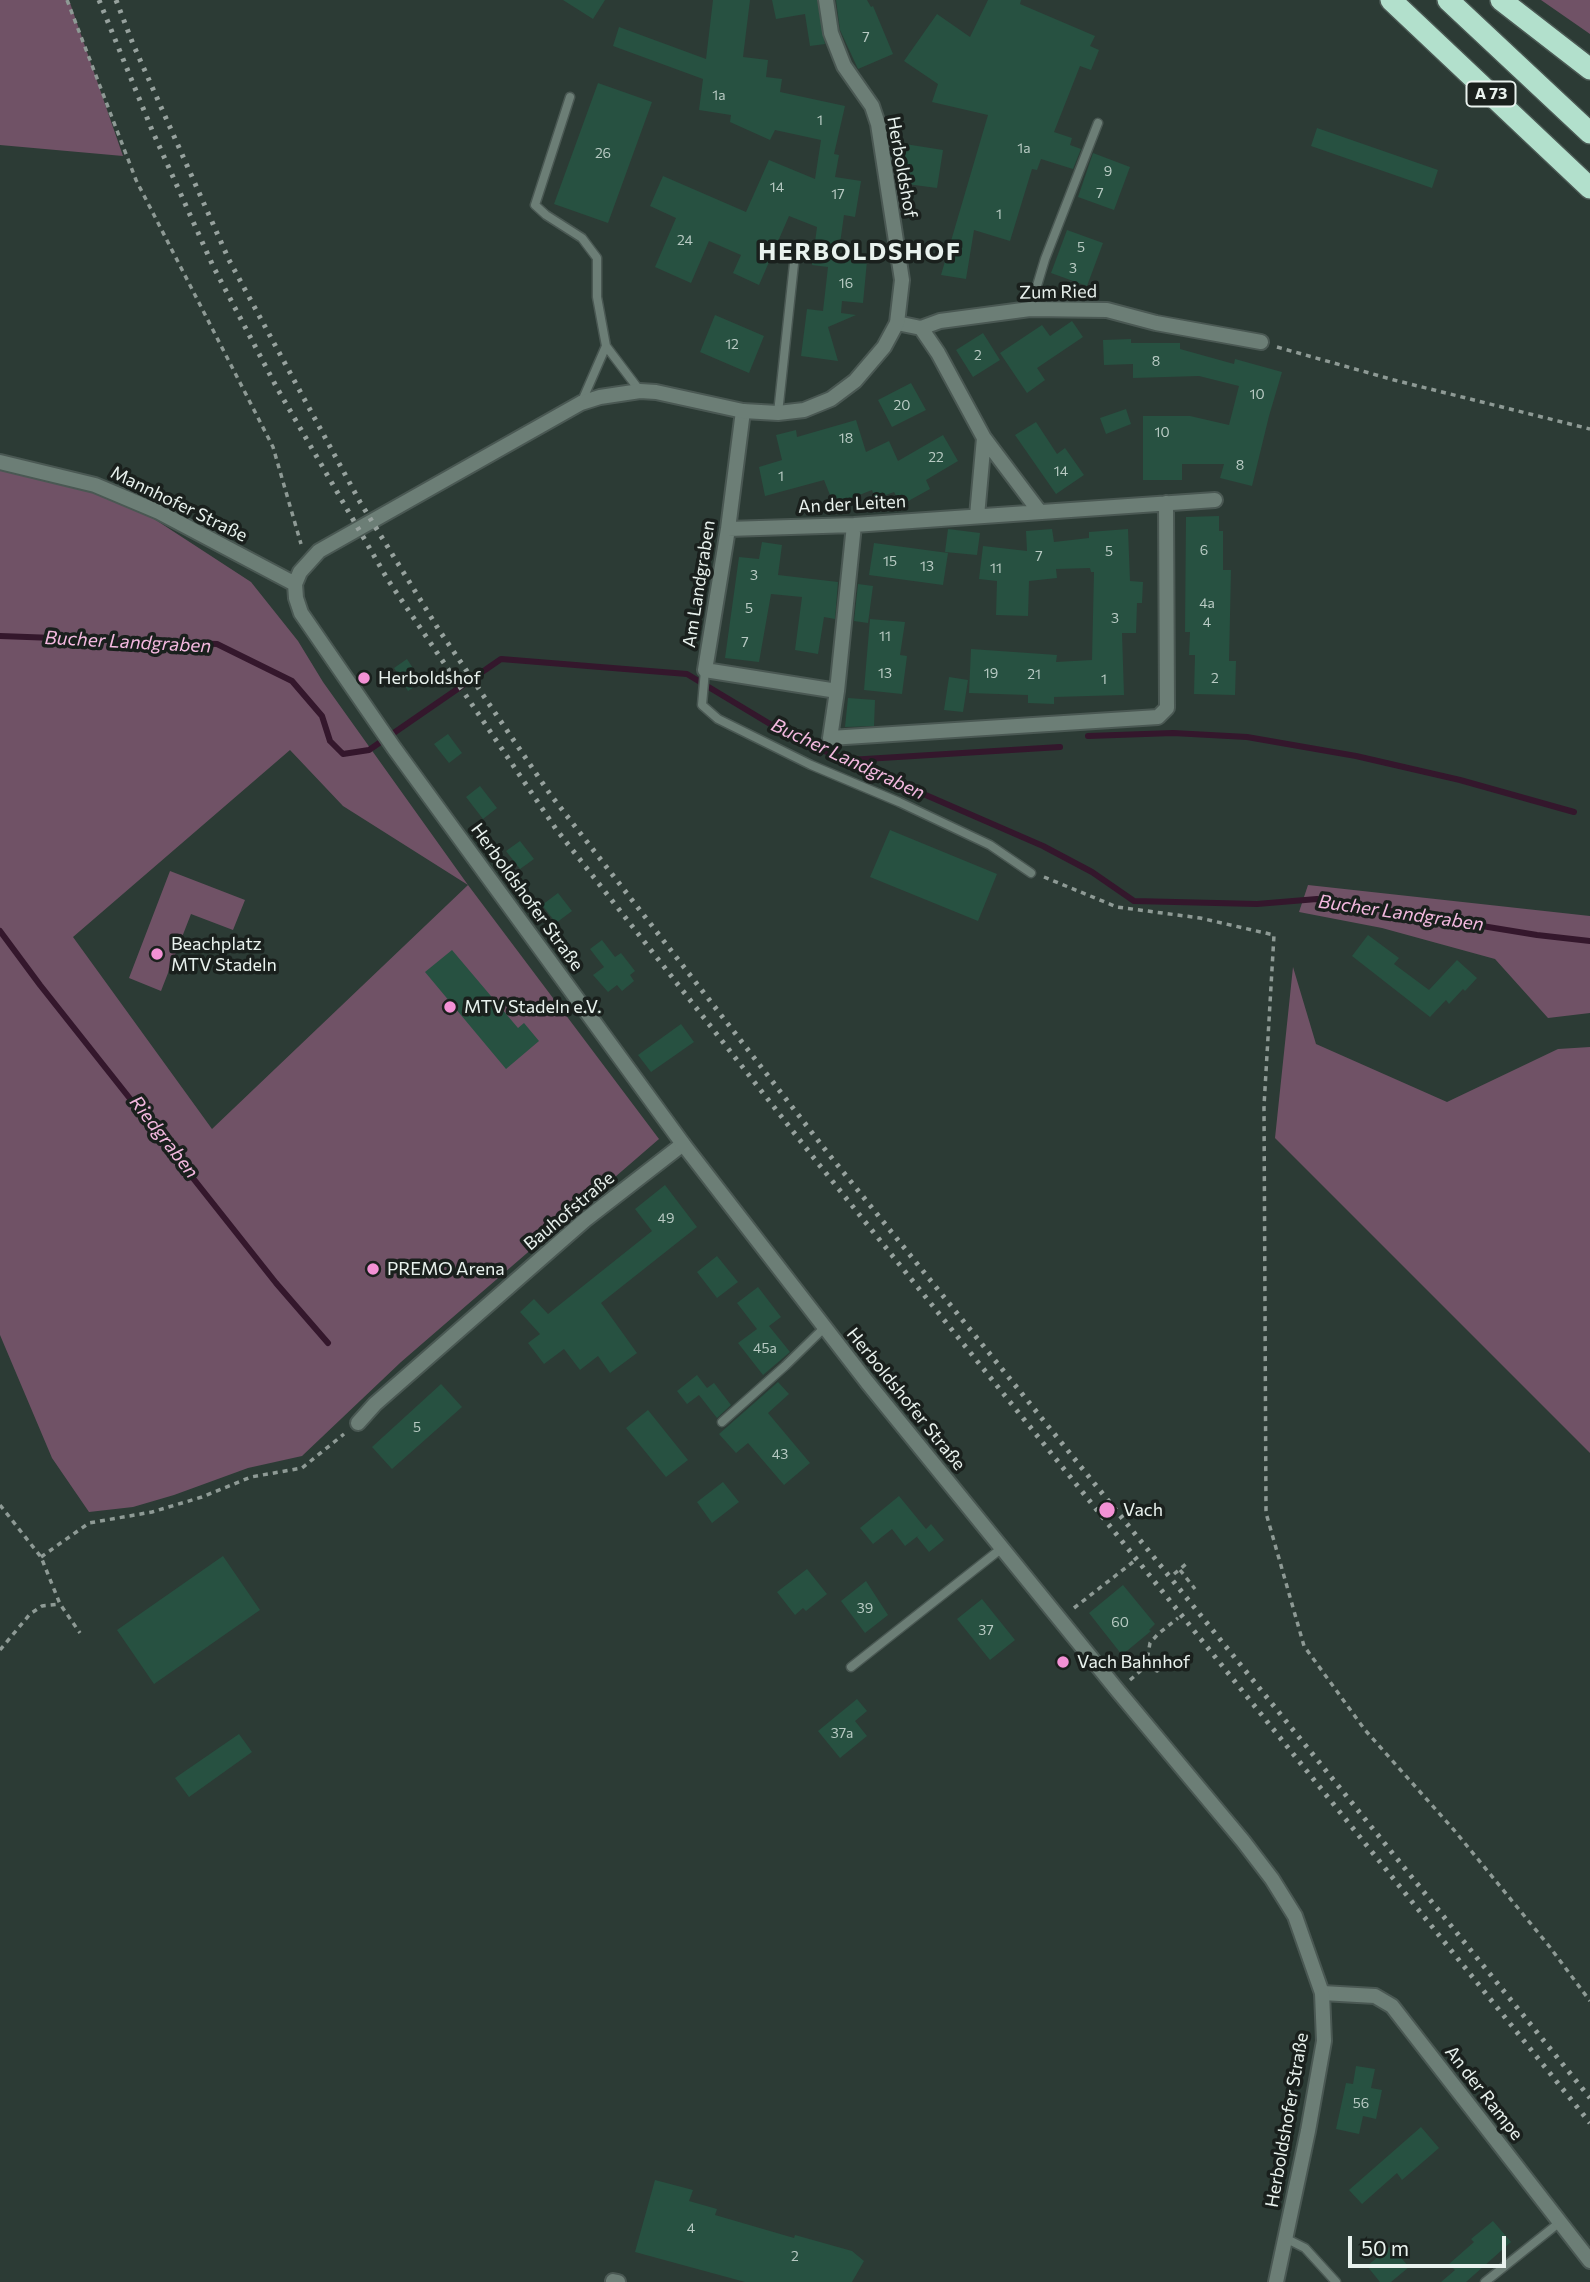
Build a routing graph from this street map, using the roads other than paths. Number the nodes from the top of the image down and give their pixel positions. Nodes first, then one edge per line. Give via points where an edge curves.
1 (827, 0) edge
2 (1391, 0) edge
3 (1448, 0) edge
4 (1501, 0) edge
5 (1590, 69) edge
6 (570, 97) dead end
7 (1098, 123) dead end
8 (1590, 134) edge
9 (1590, 188) edge
10 (796, 245) dead end
11 (1030, 309) junction
12 (897, 323) junction
13 (921, 328) junction
14 (1261, 342) road end
15 (606, 346) junction
16 (640, 391) junction
17 (582, 403) junction
18 (743, 411) junction
19 (778, 413) junction
20 (984, 438) junction
21 (0, 462) edge
22 (1215, 500) dead end
23 (1166, 503) junction
24 (1040, 511) junction
25 (977, 516) junction
26 (854, 525) junction
27 (728, 529) junction
28 (295, 584) junction
29 (705, 670) junction
30 (837, 691) junction
31 (1031, 873) road end
32 (683, 1144) junction
33 (825, 1326) junction
34 (722, 1422) dead end
35 (358, 1423) road end
36 (1002, 1549) junction
37 (851, 1667) dead end
38 (1322, 1993) junction
39 (1560, 2222) junction
40 (1285, 2238) junction
41 (1590, 2261) edge
42 (1276, 2282) edge
43 (1336, 2282) edge
44 (1485, 2282) edge

1 - 12 street, Herboldshof via 831,33 844,66 872,106 878,124 902,280
2 - 9 highway, A 73
3 - 8 highway, A 73
4 - 5 highway
6 - 15 lane via 536,205 582,239 597,258 597,297
7 - 11 lane
10 - 19 lane
11 - 13 street, Zum Ried via 940,321
11 - 14 street, Zum Ried via 1107,310
12 - 13 street, Zum Ried
12 - 19 street, Herboldshof via 855,382 804,410
13 - 20 street
15 - 16 lane
15 - 17 lane
16 - 17 street, Herboldshof
16 - 18 street, Herboldshof
17 - 28 street, Herboldshof via 319,551
18 - 19 street, Herboldshof
18 - 27 street, Am Landgraben
20 - 24 street
20 - 25 street
21 - 28 street, Mannhofer Straße via 95,485 159,512
22 - 23 street, An der Leiten
23 - 24 street, An der Leiten
23 - 30 street via 1167,708 1158,717 830,738
24 - 25 street, An der Leiten
25 - 26 street, An der Leiten
26 - 27 street, An der Leiten
26 - 30 street
27 - 29 street, Am Landgraben
28 - 32 street, Herboldshofer Straße via 301,613 365,707
29 - 30 street, Am Landgraben
29 - 31 lane via 702,705 718,719 990,845
32 - 33 street, Herboldshofer Straße
32 - 35 street, Bauhofstraße via 585,1220
33 - 34 lane
33 - 36 street, Herboldshofer Straße
36 - 37 lane
36 - 38 street, Herboldshofer Straße via 1272,1879 1295,1916
38 - 39 street, An der Rampe via 1375,1996 1392,2006
38 - 40 street, Herboldshofer Straße via 1324,2041
39 - 41 street, An der Rampe
39 - 44 lane
40 - 42 street, Herboldshofer Straße
40 - 43 lane via 1305,2248

